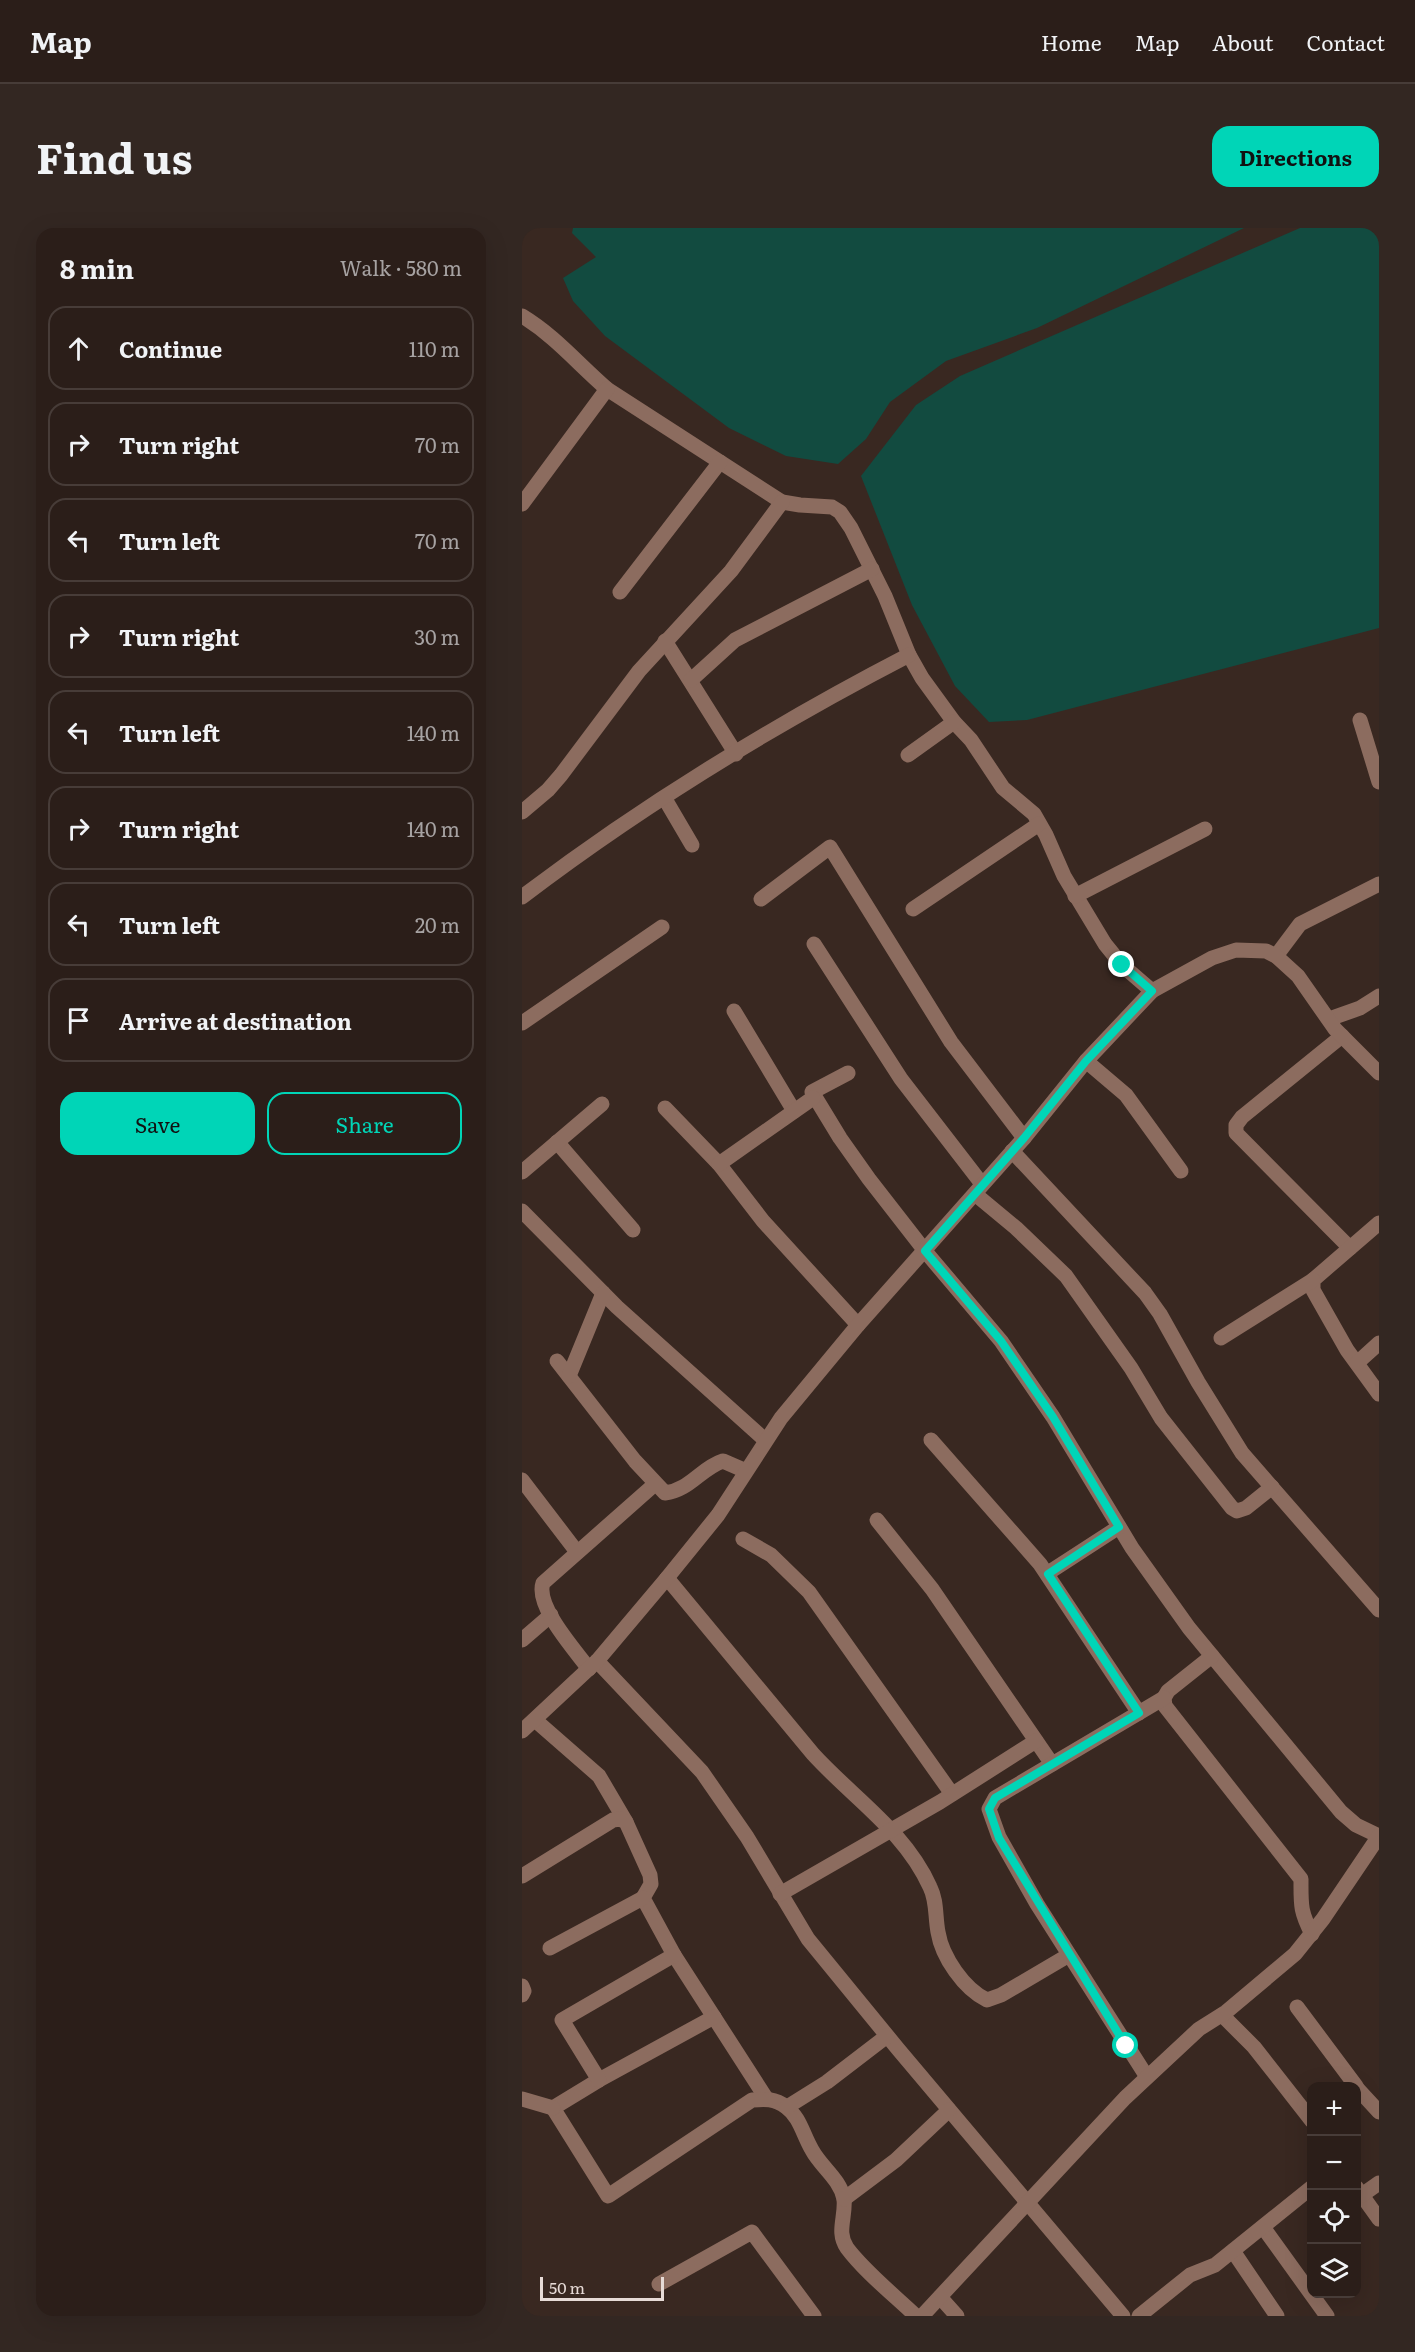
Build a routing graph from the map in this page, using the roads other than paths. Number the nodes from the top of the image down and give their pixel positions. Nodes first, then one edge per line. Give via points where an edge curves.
1 (522, 316) edge
2 (607, 389) junction
3 (720, 462) junction
4 (782, 501) junction
5 (522, 504) edge
6 (872, 569) junction
7 (620, 592) dead end
8 (664, 641) junction
9 (909, 655) junction
10 (691, 680) junction
11 (1360, 720) dead end
12 (954, 722) junction
13 (736, 754) junction
14 (908, 755) dead end
15 (1379, 782) edge
16 (665, 799) junction
17 (522, 812) edge
18 (1039, 824) junction
19 (1205, 829) dead end
20 (693, 845) dead end
21 (1379, 884) edge
22 (1075, 896) junction
23 (522, 897) edge
24 (761, 899) dead end
25 (913, 909) dead end
26 (662, 927) dead end
27 (814, 944) dead end
28 (1276, 956) junction
29 (1152, 991) junction
30 (1379, 996) edge
31 (735, 1011) dead end
32 (1329, 1019) junction
33 (522, 1023) edge
34 (1342, 1036) junction
35 (1086, 1061) junction
36 (848, 1073) dead end
37 (1379, 1073) edge
38 (813, 1098) junction
39 (602, 1104) dead end
40 (665, 1108) dead end
41 (794, 1111) junction
42 (1024, 1138) junction
43 (557, 1142) junction
44 (1012, 1151) junction
45 (719, 1164) junction
46 (1181, 1171) dead end
47 (522, 1172) edge
48 (979, 1189) junction
49 (524, 1216) edge
50 (1379, 1223) edge
51 (633, 1230) dead end
52 (1350, 1248) junction
53 (925, 1251) junction
54 (1313, 1280) junction
55 (603, 1293) junction
56 (858, 1325) junction
57 (1221, 1338) dead end
58 (1379, 1343) edge
59 (557, 1361) dead end
60 (1357, 1363) junction
61 (570, 1376) junction
62 (1379, 1394) edge
63 (765, 1440) junction
64 (931, 1440) dead end
65 (746, 1471) junction
66 (522, 1480) edge
67 (654, 1484) junction
68 (1272, 1487) junction
69 (877, 1520) dead end
70 (1119, 1527) junction
71 (743, 1539) dead end
72 (578, 1552) junction
73 (1048, 1574) junction
74 (667, 1578) junction
75 (1379, 1610) edge
76 (551, 1615) junction
77 (523, 1637) edge
78 (1212, 1656) junction
79 (593, 1665) junction
80 (1164, 1698) junction
81 (1139, 1713) junction
82 (535, 1720) junction
83 (522, 1731) edge
84 (1036, 1741) junction
85 (1052, 1764) junction
86 (952, 1794) junction
87 (626, 1822) junction
88 (892, 1829) junction
89 (1379, 1836) edge
90 (522, 1876) edge
91 (780, 1893) junction
92 (643, 1898) junction
93 (1312, 1934) junction
94 (550, 1948) dead end
95 (674, 1955) junction
96 (1069, 1955) junction
97 (522, 1986) edge
98 (522, 1995) edge
99 (1297, 2007) dead end
100 (1222, 2015) junction
101 (714, 2017) junction
102 (887, 2036) junction
103 (1147, 2077) junction
104 (599, 2080) junction
105 (1352, 2082) edge
106 (1361, 2092) edge
107 (766, 2098) junction
108 (522, 2099) edge
109 (787, 2107) junction
110 (553, 2109) junction
111 (949, 2110) junction
112 (1379, 2112) edge
113 (1307, 2116) edge
114 (1379, 2183) edge
115 (1307, 2190) edge
116 (1361, 2190) edge
117 (1361, 2194) edge
118 (844, 2199) junction
119 (1029, 2204) junction
120 (1379, 2219) edge
121 (1263, 2227) junction
122 (1233, 2251) junction
123 (659, 2284) dead end
124 (940, 2297) junction
125 (814, 2316) edge
126 (916, 2316) edge
127 (922, 2316) edge
128 (957, 2316) edge
129 (1123, 2316) edge
130 (1139, 2316) edge
131 (1277, 2316) edge
132 (1327, 2316) edge

1 - 2 street via 563,345
2 - 3 street
2 - 5 street
3 - 4 street
3 - 7 street
4 - 6 street via 832,507 840,512
4 - 8 street via 730,572
6 - 9 street
6 - 10 street via 735,640
8 - 10 street
8 - 17 street via 561,775
9 - 12 street
9 - 13 street via 827,697
10 - 13 street
11 - 15 street
12 - 14 street
12 - 18 street via 1003,788 1034,814
13 - 16 street
16 - 20 street
16 - 23 street via 618,826
18 - 22 street
18 - 25 street
19 - 22 street
21 - 28 street via 1300,924
22 - 29 street via 1122,965
24 - 42 street via 830,847 951,1042
26 - 33 street
27 - 48 street via 901,1079
28 - 29 street via 1254,949 1236,950 1212,958
28 - 32 street via 1298,976
29 - 35 street
30 - 32 street
31 - 41 street
32 - 34 street
34 - 37 street
34 - 52 street via 1242,1117 1236,1133
35 - 42 street
35 - 46 street via 1126,1095
36 - 38 street via 812,1092
38 - 41 street
38 - 53 street
39 - 43 street
40 - 45 street
41 - 45 street
42 - 44 street
43 - 47 street
43 - 51 street
44 - 48 street
44 - 68 street via 1145,1293 1242,1453
45 - 56 street via 763,1221
48 - 53 street
48 - 68 street via 1066,1276 1161,1418 1232,1508 1246,1508
49 - 55 street
50 - 52 street
52 - 54 street
53 - 56 street
53 - 70 street via 1001,1341 1053,1417
54 - 57 street
54 - 60 street via 1321,1307
55 - 61 street
55 - 63 street
56 - 63 street
58 - 60 street
59 - 61 street
60 - 62 street
61 - 67 street
63 - 65 street
64 - 73 street
65 - 67 street via 723,1461 677,1491 665,1492
65 - 74 street via 718,1515
66 - 72 street
67 - 72 street
68 - 75 street
69 - 84 street via 932,1589
70 - 73 street
70 - 78 street
71 - 86 street via 771,1555 809,1592
72 - 76 street via 543,1583 541,1596
73 - 81 street
74 - 79 street
74 - 88 street via 838,1782
76 - 77 street
76 - 79 street
78 - 80 street
78 - 89 street via 1341,1812
79 - 82 street
79 - 91 street via 702,1772
80 - 81 street
80 - 93 street via 1173,1720 1301,1880 1301,1913
81 - 85 street
82 - 83 street
82 - 87 street via 598,1776
84 - 85 street
84 - 86 street
85 - 96 street via 995,1798 989,1809 999,1838
86 - 88 street
87 - 90 street via 613,1820
87 - 92 street via 650,1875 651,1884
88 - 91 street
88 - 96 street via 930,1887 942,1946 977,1996 987,2000 1001,1995
89 - 93 street
91 - 102 street via 808,1939
92 - 94 street
92 - 95 street
93 - 100 street via 1295,1954
95 - 101 street
95 - 104 street via 562,2020
96 - 103 street
97 - 98 street
99 - 105 street
100 - 103 street via 1199,2029
100 - 113 street via 1254,2047
101 - 104 street
101 - 107 street
102 - 109 street
102 - 111 street
103 - 119 street
104 - 110 street
106 - 112 street
107 - 109 street
107 - 110 street via 736,2109 608,2196
108 - 110 street
109 - 118 street
111 - 118 street via 896,2160
111 - 119 street
114 - 116 street
115 - 121 street
117 - 120 street
118 - 126 street via 841,2229 848,2248
119 - 124 street
119 - 129 street
121 - 122 street
121 - 132 street
122 - 130 street via 1177,2284
122 - 131 street
123 - 125 street via 752,2232
124 - 127 street
124 - 128 street

